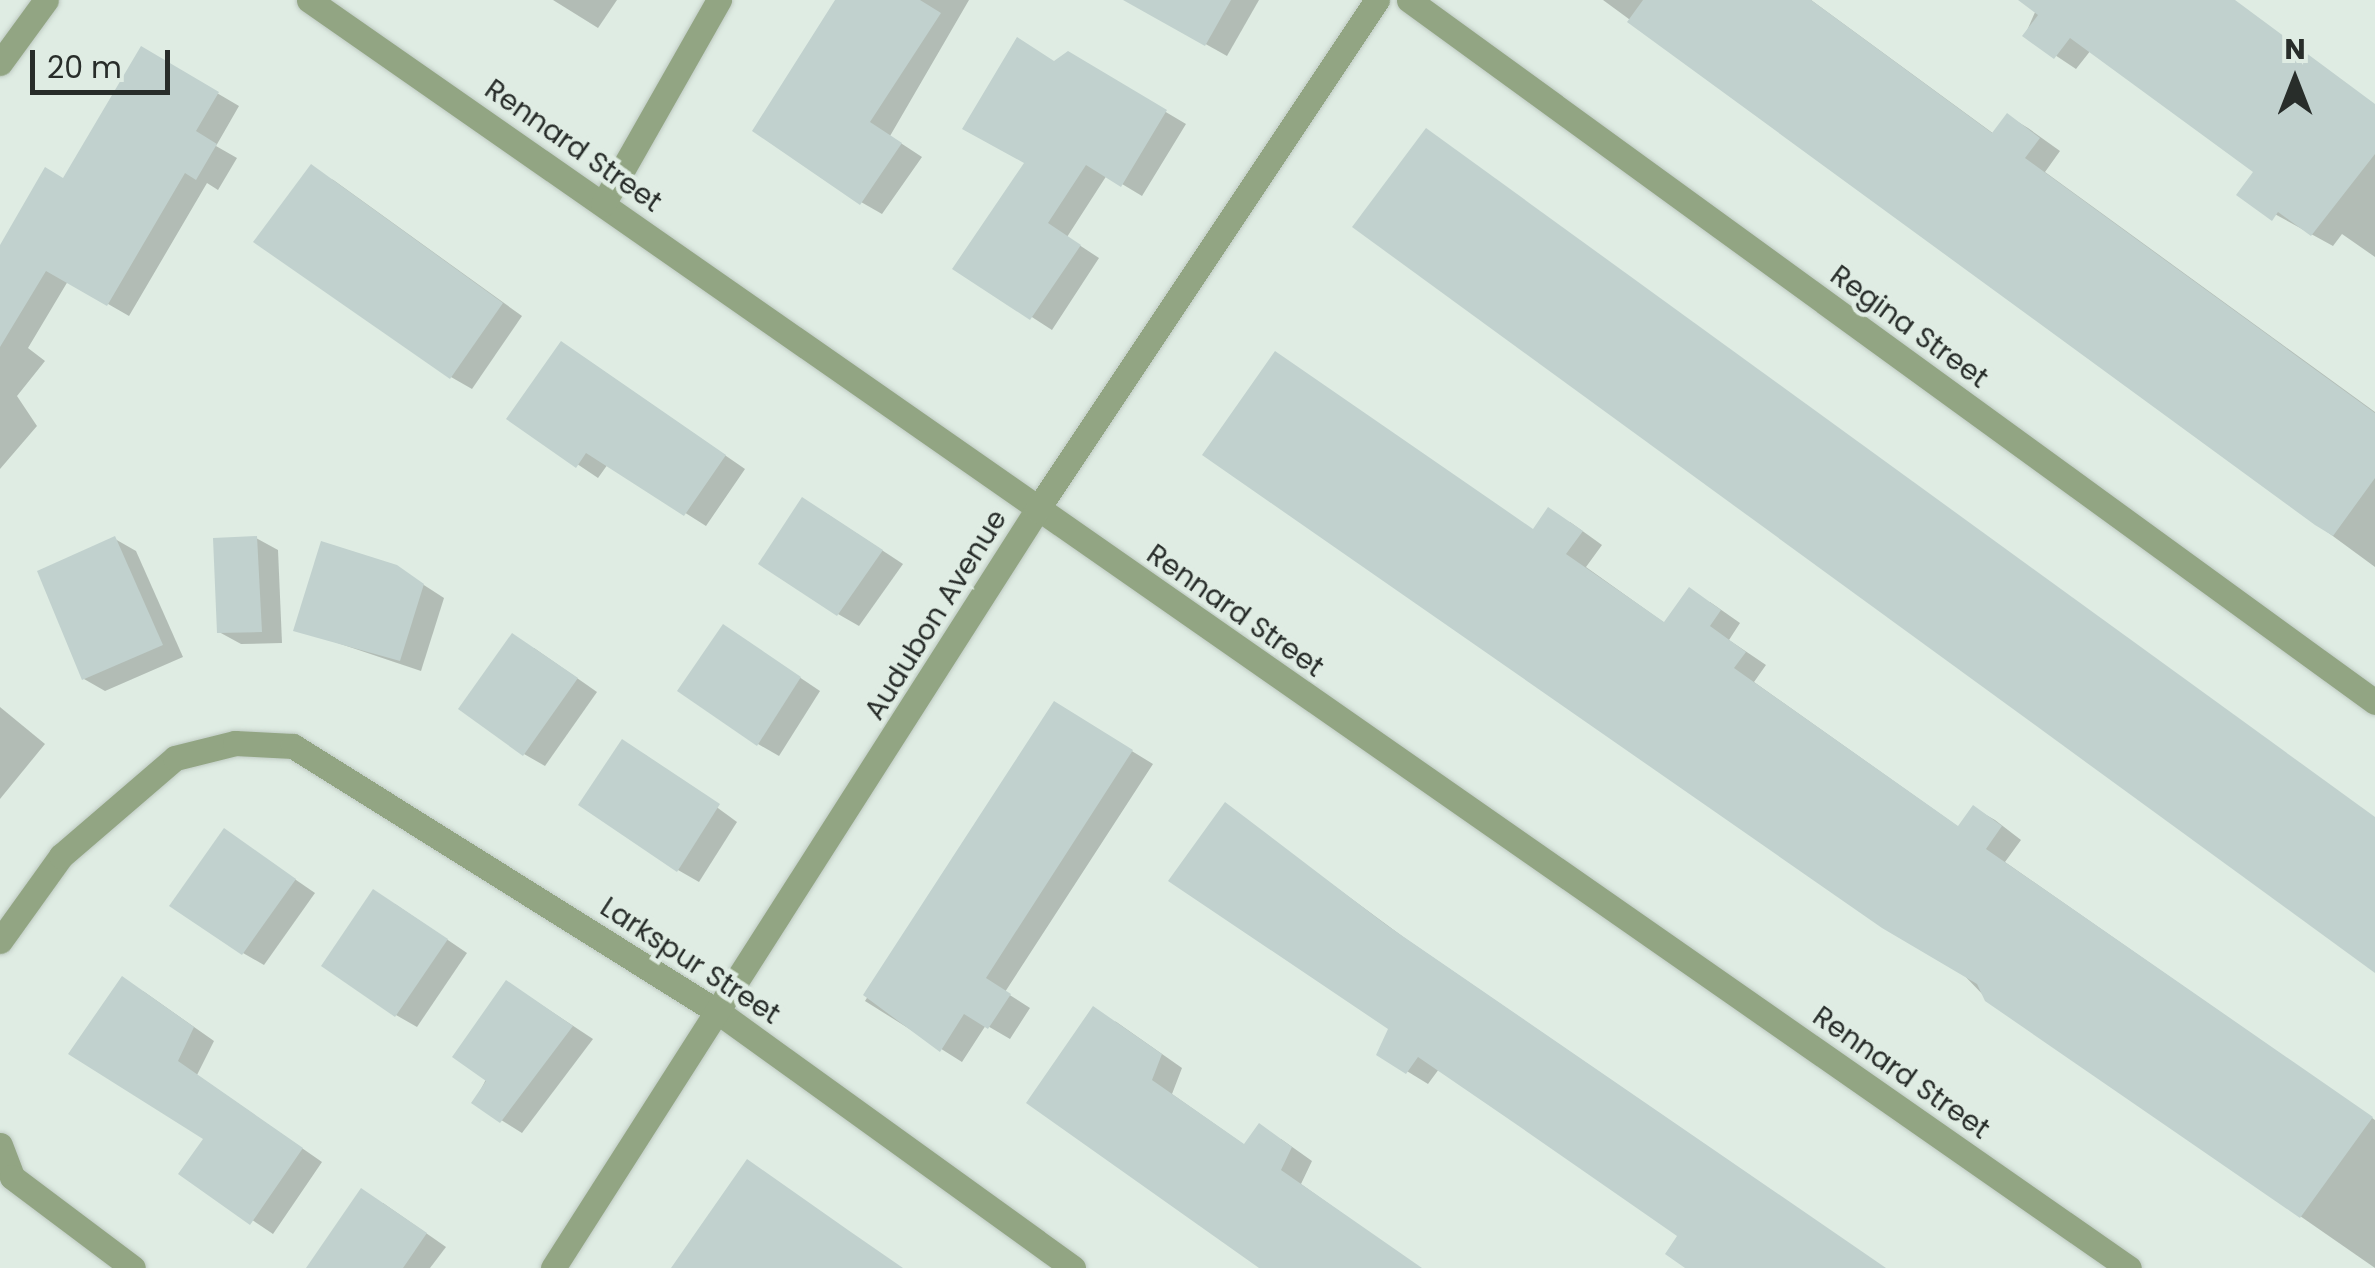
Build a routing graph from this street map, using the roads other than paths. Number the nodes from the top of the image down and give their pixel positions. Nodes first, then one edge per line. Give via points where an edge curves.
1 (46, 0) edge
2 (309, 0) edge
3 (719, 0) edge
4 (1377, 0) edge
5 (1409, 0) edge
6 (0, 64) edge
7 (602, 204) junction
8 (1037, 510) junction
9 (2375, 702) edge
10 (0, 941) edge
11 (721, 1014) junction
12 (0, 1145) edge
13 (133, 1268) edge
14 (553, 1268) edge
15 (1073, 1268) edge
16 (2130, 1268) edge

1 - 6 street
2 - 7 street, Rennard Street
3 - 7 street
4 - 8 street, Audubon Avenue
5 - 9 street, Regina Street
7 - 8 street, Rennard Street
8 - 11 street, Audubon Avenue
8 - 16 street, Rennard Street
10 - 11 street, Larkspur Street via 61,856 175,758 254,743 293,746
11 - 14 street, Audubon Avenue
11 - 15 street, Larkspur Street
12 - 13 street via 12,1177

